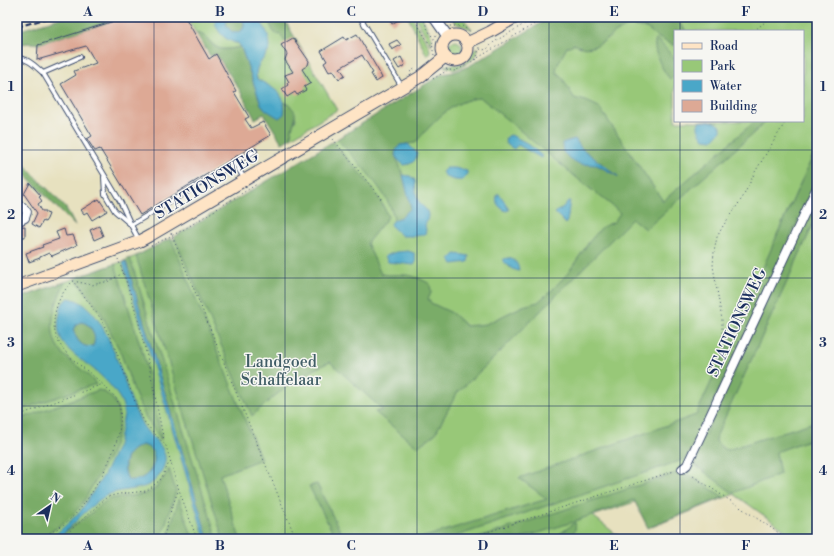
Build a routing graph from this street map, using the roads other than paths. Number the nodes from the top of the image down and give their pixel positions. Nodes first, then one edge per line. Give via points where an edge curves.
1 (360, 17) edge
2 (434, 17) edge
3 (516, 17) edge
4 (448, 36) junction
5 (467, 43) junction
6 (80, 57) dead end
7 (445, 57) junction
8 (17, 58) edge
9 (43, 73) junction
10 (402, 88) junction
11 (255, 151) dead end
12 (235, 163) junction
13 (104, 175) junction
14 (245, 180) junction
15 (817, 187) edge
16 (17, 206) edge
17 (17, 219) edge
18 (131, 225) junction
19 (140, 241) junction
20 (17, 286) edge
21 (682, 469) road end

1 - 10 lane
2 - 4 street
3 - 5 main road
4 - 5 main road via 459,35
4 - 7 main road via 442,46
5 - 7 main road via 468,51 461,61 452,61
6 - 9 lane
7 - 10 main road, STATIONSWEG
8 - 9 lane via 34,64
9 - 13 lane
10 - 14 main road, STATIONSWEG
11 - 12 lane
12 - 14 lane
12 - 18 lane
13 - 18 lane
13 - 18 lane via 105,194 115,211
14 - 19 main road, STATIONSWEG
15 - 21 street, STATIONSWEG via 687,464
16 - 17 street via 24,207 27,212 24,218
18 - 19 lane
19 - 20 main road, STATIONSWEG

